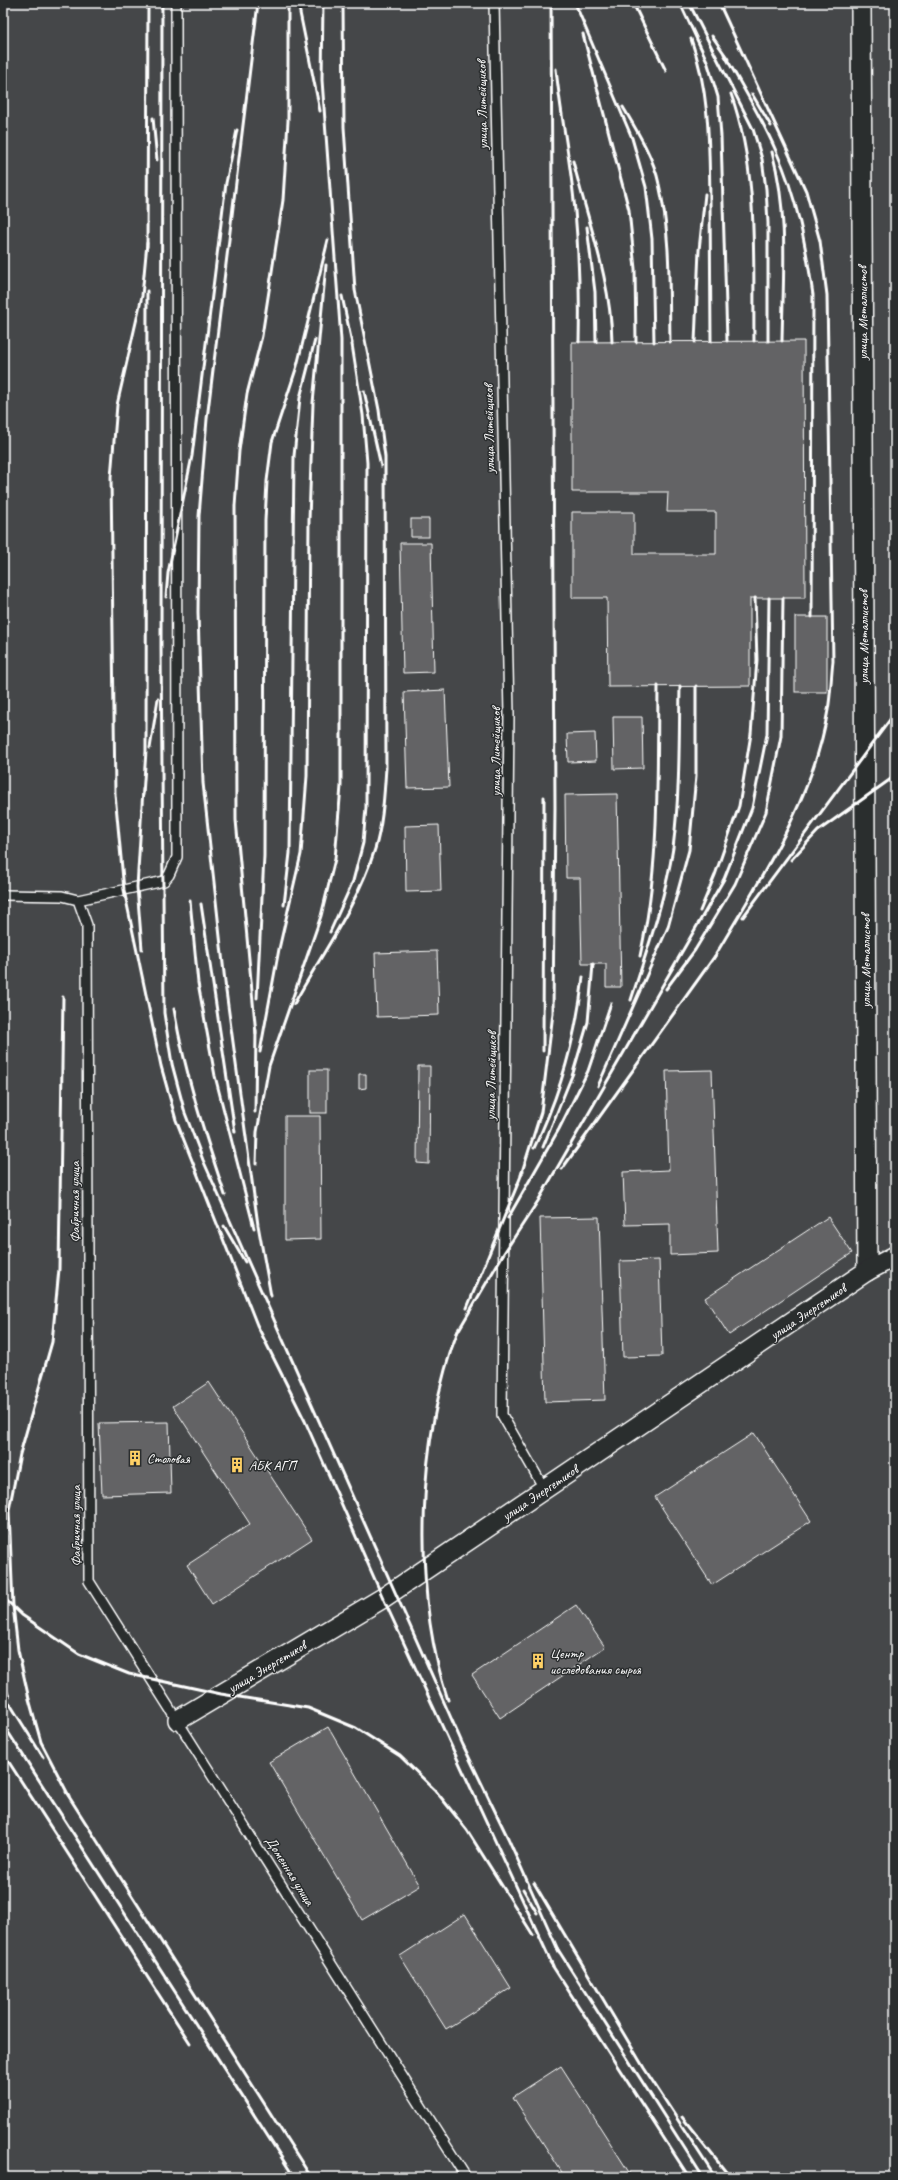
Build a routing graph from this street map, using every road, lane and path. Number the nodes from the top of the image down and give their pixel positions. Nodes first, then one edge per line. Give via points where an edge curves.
1 (176, 3) edge
2 (494, 3) edge
3 (861, 3) edge
4 (3, 894) edge
5 (78, 900) junction
6 (895, 1256) edge
7 (867, 1271) junction
8 (545, 1490) junction
9 (89, 1581) joint
10 (178, 1720) junction
11 (466, 2177) edge

1 - 5 lane via 178,857 164,881
2 - 8 lane, улица Литейщиков via 509,714 502,1415
3 - 7 street, улица Металлистов
4 - 5 lane via 62,896
5 - 9 lane, Фабричная улица via 87,925
6 - 7 street, улица Энергетиков
7 - 8 street, улица Энергетиков
8 - 10 street, улица Энергетиков via 383,1598
9 - 10 lane, Доменная улица
10 - 11 lane, Доменная улица

